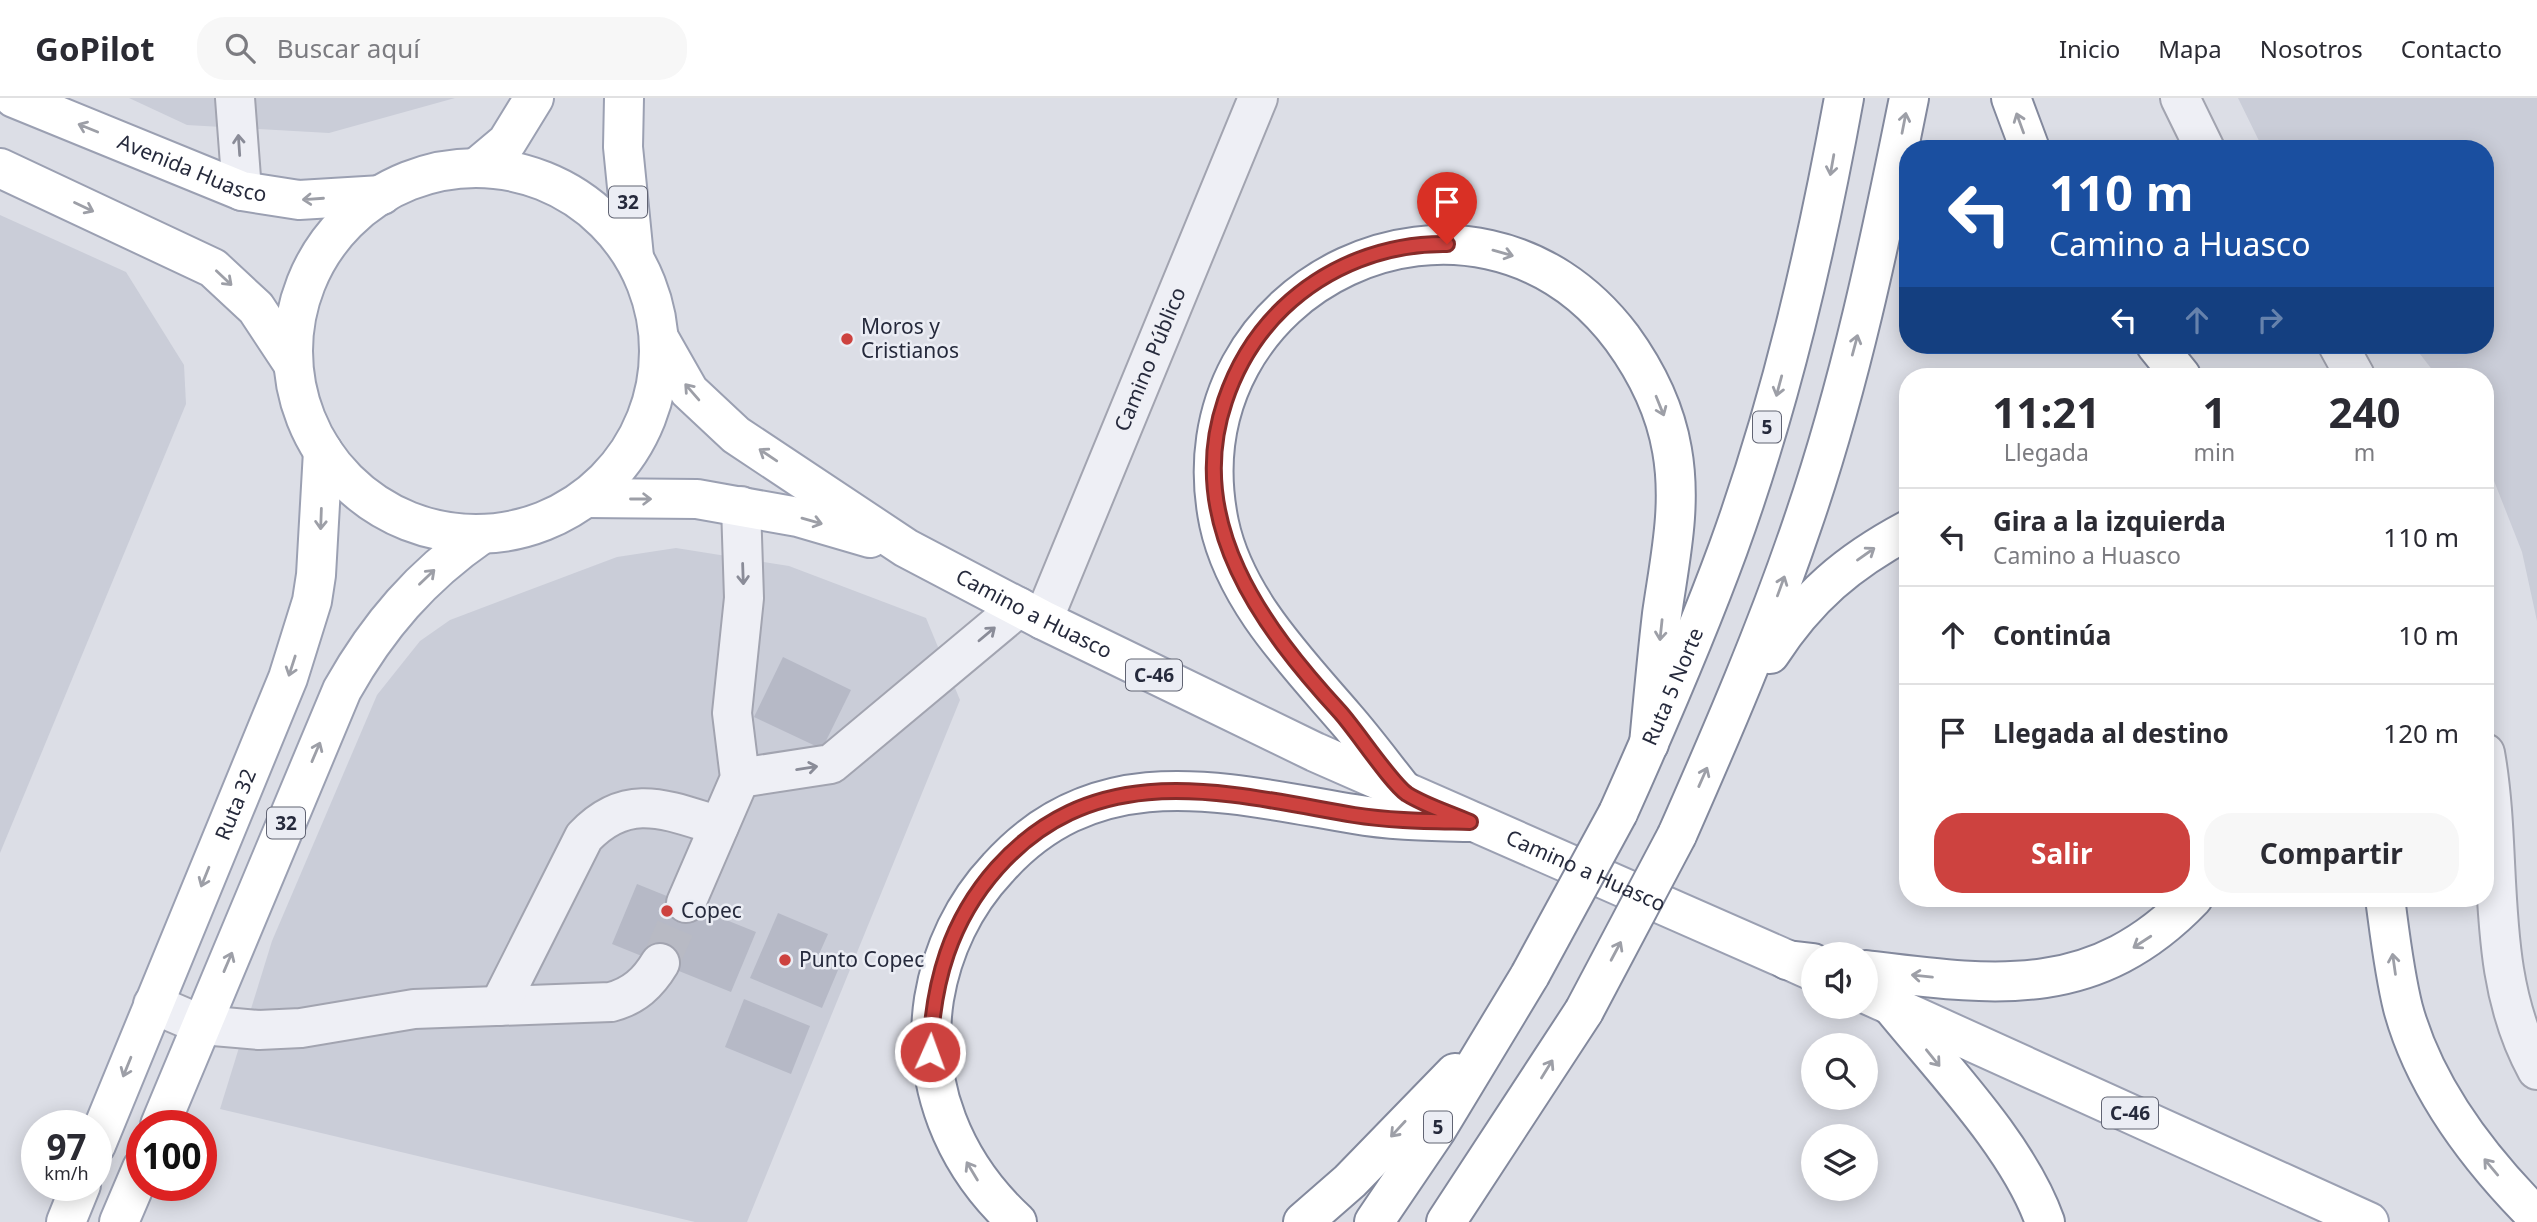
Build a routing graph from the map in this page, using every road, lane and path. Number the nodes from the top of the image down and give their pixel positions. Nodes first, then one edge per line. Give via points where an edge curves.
1 (14, 98) edge
2 (235, 98) edge
3 (534, 98) edge
4 (624, 98) edge
5 (1258, 98) edge
6 (1844, 98) edge
7 (1909, 98) edge
8 (2011, 98) edge
9 (2180, 98) edge
10 (1900, 140) edge
11 (2027, 140) edge
12 (2201, 140) edge
13 (1899, 145) edge
14 (0, 168) edge
15 (476, 168) junction
16 (242, 191) junction
17 (382, 195) junction
18 (634, 257) junction
19 (660, 340) junction
20 (2163, 354) edge
21 (293, 364) junction
22 (2175, 368) edge
23 (323, 451) junction
24 (586, 498) junction
25 (741, 506) junction
26 (482, 534) junction
27 (1899, 536) edge
28 (906, 548) junction
29 (1031, 613) junction
30 (1729, 718) junction
31 (1649, 744) junction
32 (740, 778) junction
33 (1405, 793) junction
34 (1470, 822) junction
35 (719, 826) junction
36 (2494, 827) edge
37 (686, 903) tunnel mouth
38 (2184, 907) edge
39 (2387, 907) edge
40 (660, 963) tunnel mouth
41 (1801, 963) edge
42 (1878, 971) edge
43 (1878, 999) edge
44 (153, 1004) junction
45 (499, 1006) junction
46 (202, 1025) junction
47 (1499, 1029) junction
48 (2537, 1070) edge
49 (110, 1110) edge
50 (166, 1110) edge
51 (1511, 1126) junction
52 (74, 1201) edge
53 (128, 1201) edge
54 (2537, 1217) edge
55 (66, 1222) edge
56 (119, 1222) edge
57 (1017, 1222) edge
58 (1303, 1222) edge
59 (1374, 1222) edge
60 (1446, 1222) edge
61 (1468, 1222) edge
62 (2045, 1222) edge
63 (2369, 1222) edge

16 -> 1 main road, Avenida Huasco
16 -> 2 street
3 - 15 main road via 507,142
4 - 18 main road, 32 via 623,147
5 - 29 street, Camino Público
6 -> 31 main road, Ruta 5 Norte / 5 via 1808,277 1752,477 1695,635
10 -> 7 main road
11 -> 8 main road
9 - 12 street
30 -> 13 main road via 1775,601 1829,439 1858,336
14 -> 21 main road via 213,268 256,308
15 - 17 main road, 32 via 443,171
15 - 18 main road via 507,170 567,192 615,231
17 -> 16 main road, Avenida Huasco via 299,200
17 - 21 main road, 32 via 354,214 313,267 298,309
18 - 19 main road, 32 via 656,311
19 - 24 main road, 32 via 659,376 650,411 612,474
28 -> 19 main road, Camino a Huasco / C-46 via 736,435 689,391
20 - 22 main road
21 - 23 main road, 32 via 301,404
23 - 26 main road via 346,480 375,504 444,531
23 -> 44 main road, Ruta 32 / 32 via 317,564 302,634
24 -> 25 main road, Camino a Huasco / C-46 via 697,499
24 - 26 main road, 32 via 553,517 518,529
25 -> 28 main road, Camino a Huasco / C-46
25 -> 32 street via 744,598 732,713
46 -> 26 main road, 32 via 342,690 404,599
30 -> 27 main road via 1794,618 1846,568
28 - 29 main road, Camino a Huasco / C-46
32 -> 29 street via 831,764
29 - 33 main road, Camino a Huasco / C-46
51 -> 30 main road, bridge via 1584,1011 1677,835
33 -> 31 main road via 1272,630 1231,560 1219,526 1214,489 1220,416 1249,349 1298,294 1339,268 1395,248 1464,244 1531,262 1561,279 1612,325 1650,382 1672,447 1677,516
31 - 47 main road, Ruta 5 Norte / 5, bridge via 1618,813
32 - 35 street
33 - 34 main road, Camino a Huasco / C-46
34 - 41 main road, Camino a Huasco / C-46
57 -> 34 main road via 976,1178 957,1144 942,1112 930,1052 937,979 961,917 983,883 1029,837 1089,805 1168,789 1243,795 1357,815
35 - 37 street
35 - 45 street via 659,808 638,807 619,811 594,827 584,837
36 - 48 street via 2504,982 2514,1019
38 -> 42 main road via 2123,954 2048,979 1991,981
54 -> 39 main road via 2481,1155 2435,1083 2404,1010
40 - 45 street via 636,991 611,1002
43 -> 62 main road via 1988,1125
43 - 63 main road, C-46
44 - 46 street
44 -> 49 main road, Ruta 32 / 32
45 - 46 street via 414,1009 301,1028
46 - 50 main road, 32
47 -> 58 main road via 1350,1181
47 - 59 main road, Ruta 5 Norte / 5
51 - 60 main road
51 - 61 main road
52 - 55 main road
53 - 56 main road

